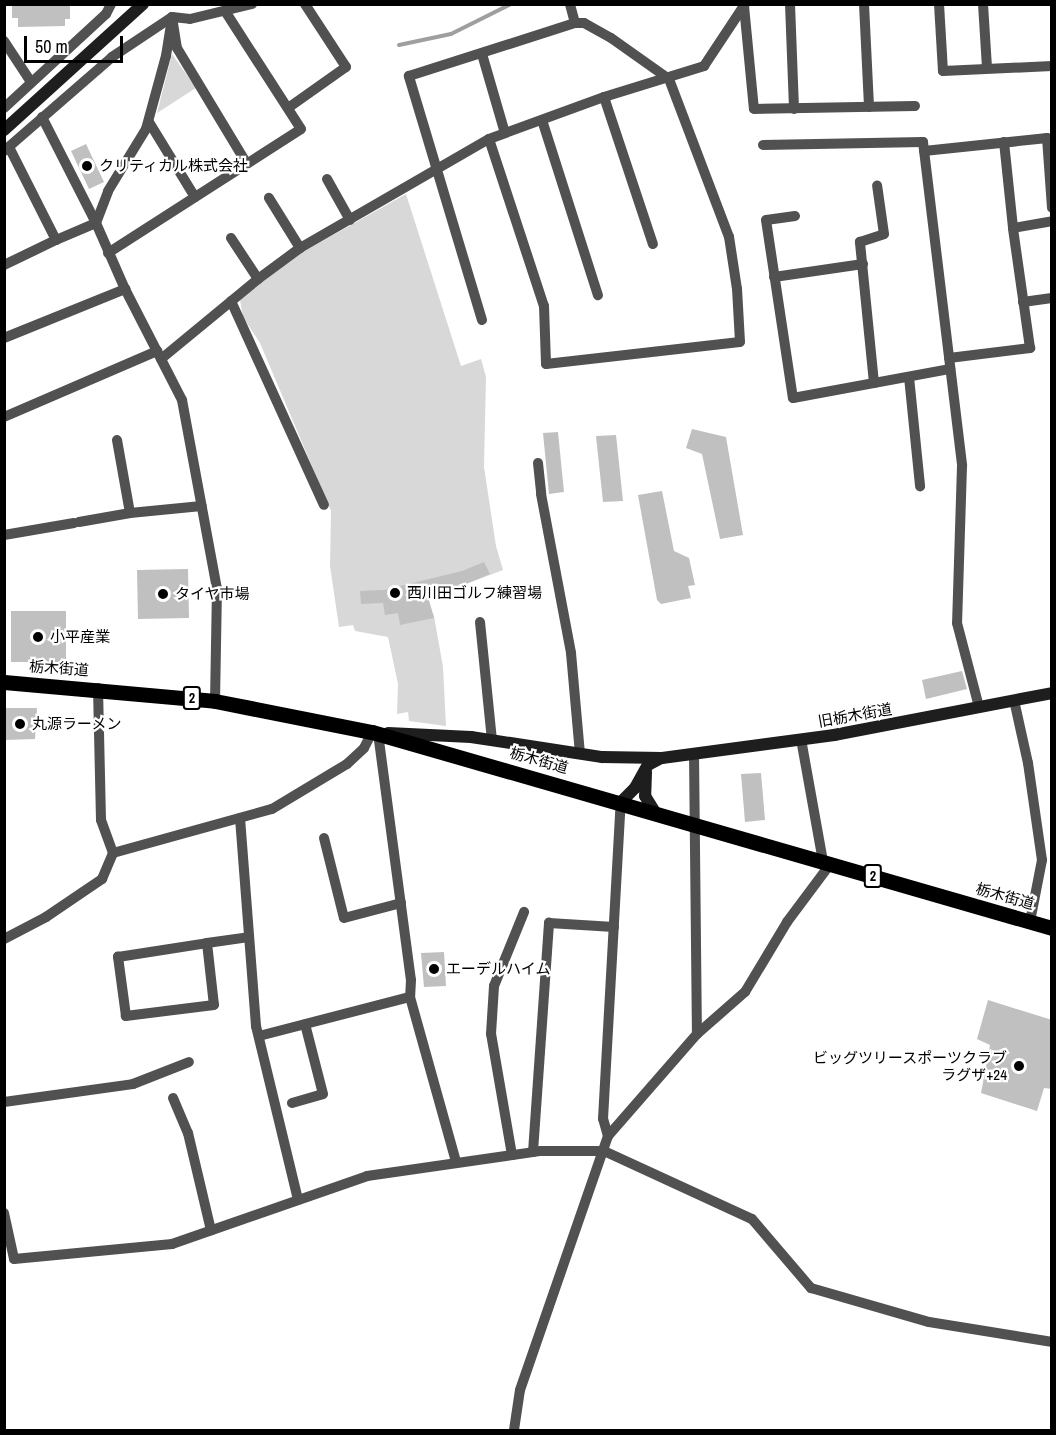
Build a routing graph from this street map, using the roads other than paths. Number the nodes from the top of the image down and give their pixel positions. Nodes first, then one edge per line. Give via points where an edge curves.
1 (111, 4) edge
2 (142, 4) edge
3 (170, 4) edge
4 (252, 4) edge
5 (305, 4) edge
6 (570, 4) edge
7 (790, 4) edge
8 (864, 4) edge
9 (939, 4) edge
10 (983, 4) edge
11 (744, 5) edge
12 (225, 11) junction
13 (172, 17) junction
14 (575, 23) junction
15 (4, 41) edge
16 (482, 54) junction
17 (1052, 66) edge
18 (987, 68) junction
19 (669, 78) junction
20 (31, 82) junction
21 (604, 97) junction
22 (915, 106) dead end
23 (869, 107) junction
24 (4, 108) edge
25 (288, 108) junction
26 (794, 109) junction
27 (42, 117) junction
28 (542, 120) junction
29 (149, 122) junction
30 (4, 130) edge
31 (505, 133) junction
32 (489, 139) junction
33 (1004, 142) junction
34 (763, 145) dead end
35 (7, 149) edge
36 (924, 151) junction
37 (247, 164) junction
38 (437, 170) junction
39 (327, 179) dead end
40 (877, 185) dead end
41 (195, 197) junction
42 (269, 198) dead end
43 (1052, 208) edge
44 (795, 216) dead end
45 (350, 220) junction
46 (1052, 221) edge
47 (96, 223) junction
48 (1013, 228) junction
49 (231, 238) dead end
50 (56, 240) junction
51 (653, 244) dead end
52 (300, 248) junction
53 (108, 253) junction
54 (863, 264) junction
55 (4, 265) edge
56 (774, 276) junction
57 (258, 279) junction
58 (125, 289) junction
59 (598, 296) dead end
60 (1052, 298) edge
61 (231, 301) junction
62 (1023, 302) junction
63 (482, 320) dead end
64 (4, 338) edge
65 (159, 355) junction
66 (949, 364) junction
67 (909, 377) junction
68 (874, 383) junction
69 (4, 417) edge
70 (117, 440) dead end
71 (538, 463) dead end
72 (920, 486) dead end
73 (324, 505) dead end
74 (202, 506) junction
75 (130, 513) junction
76 (4, 535) edge
77 (480, 622) dead end
78 (4, 682) edge
79 (98, 688) junction
80 (1052, 693) edge
81 (1014, 700) junction
82 (215, 701) junction
83 (979, 707) junction
84 (375, 733) junction
85 (801, 739) junction
86 (492, 740) junction
87 (580, 753) junction
88 (694, 753) junction
89 (663, 758) junction
90 (648, 765) junction
91 (621, 802) junction
92 (655, 812) junction
93 (240, 818) junction
94 (694, 825) junction
95 (324, 838) dead end
96 (112, 853) junction
97 (827, 862) junction
98 (401, 903) junction
99 (524, 912) dead end
100 (1030, 922) junction
101 (614, 927) junction
102 (1052, 928) edge
103 (249, 937) junction
104 (4, 939) edge
105 (207, 943) junction
106 (410, 997) junction
107 (304, 1024) junction
108 (697, 1034) junction
109 (259, 1036) junction
110 (189, 1062) dead end
111 (173, 1098) dead end
112 (4, 1102) edge
113 (292, 1103) dead end
114 (608, 1136) junction
115 (604, 1151) junction
116 (533, 1152) junction
117 (512, 1155) junction
118 (456, 1162) junction
119 (298, 1199) junction
120 (4, 1213) edge
121 (211, 1230) junction
122 (1052, 1342) edge
123 (514, 1431) edge

1 - 20 street via 106,14
2 - 30 main road
3 - 13 street
4 - 12 street
5 - 25 street via 346,68
6 - 14 street
7 - 26 street
8 - 23 street
9 - 18 street via 943,71
10 - 18 street
11 - 19 street via 704,66
11 - 26 street via 754,109
12 - 13 street via 190,19
12 - 25 street
13 - 27 street via 112,57
13 - 29 street
13 - 37 street via 177,48
14 - 16 street
14 - 19 street via 584,23 611,38
15 - 20 street
16 - 31 street
16 - 38 street via 409,76
17 - 18 street
19 - 21 street
19 - 32 street via 729,237 740,342 546,364 544,306
20 - 24 street
21 - 28 street
21 - 51 street
22 - 23 street
23 - 26 street
25 - 37 street via 301,129
27 - 35 street
27 - 47 street
28 - 31 street
28 - 59 street
29 - 41 street
29 - 47 street via 108,191
31 - 32 street
32 - 38 street
33 - 36 street
33 - 43 street via 1047,138
33 - 48 street
34 - 36 street via 923,142
35 - 50 street
36 - 66 street
37 - 41 street
38 - 45 street
38 - 63 street
39 - 45 street
40 - 54 street via 884,234 860,242
41 - 53 street
42 - 52 street
44 - 56 street via 766,220
45 - 52 street
46 - 48 street
47 - 50 street
47 - 53 street
48 - 62 street
49 - 57 street
50 - 55 street
52 - 57 street
53 - 58 street
54 - 56 street
54 - 68 street
56 - 68 street via 794,398
57 - 61 street
58 - 64 street
58 - 65 street
60 - 62 street
61 - 65 street
61 - 73 street
62 - 66 street via 1030,348
65 - 69 street
65 - 74 street via 182,400
66 - 67 street
66 - 83 street via 962,466 957,623
67 - 68 street
67 - 72 street
70 - 75 street
71 - 87 street via 571,653
74 - 75 street
74 - 82 street via 217,588
75 - 76 street
77 - 86 street
78 - 79 main road, 栃木街道 / 2
79 - 82 main road, 栃木街道 / 2
79 - 96 street via 101,820
80 - 81 main road, 旧栃木街道
81 - 83 main road, 旧栃木街道
81 - 100 street via 1042,860
82 - 84 main road, 栃木街道 / 2
83 - 85 main road, 旧栃木街道
84 - 86 main road, 旧栃木街道
84 - 91 main road, 栃木街道 / 2
84 - 93 street via 347,764 272,809
84 - 98 street
85 - 88 main road, 旧栃木街道
85 - 97 street
86 - 87 main road, 旧栃木街道
86 - 89 main road via 499,747 600,763
87 - 89 main road, 旧栃木街道
88 - 89 main road, 旧栃木街道
88 - 94 street
89 - 90 main road, 旧栃木街道
90 - 91 main road via 635,788
90 - 92 main road via 645,795
91 - 92 main road, 栃木街道 / 2
91 - 101 street
92 - 94 main road, 栃木街道 / 2
93 - 96 street
93 - 103 street
94 - 97 main road, 栃木街道 / 2
94 - 108 street
95 - 98 street via 344,918
96 - 104 street via 102,879 46,917
97 - 100 main road, 栃木街道 / 2
97 - 108 street via 745,992
98 - 106 street
99 - 117 street via 494,986 491,1034
100 - 102 main road, 栃木街道 / 2
101 - 114 street via 603,1119
101 - 116 street via 549,924
103 - 105 street
103 - 109 street
105 - 105 street via 118,957 126,1016 214,1005
106 - 107 street
106 - 118 street
107 - 109 street
107 - 113 street via 323,1094
108 - 114 street
109 - 119 street
110 - 112 street via 133,1084
111 - 121 street via 188,1133
114 - 115 street
115 - 116 street
115 - 122 street via 752,1219 811,1288 929,1322
115 - 123 street via 520,1390
116 - 117 street
117 - 118 street
118 - 119 street via 367,1176
119 - 121 street
120 - 121 street via 14,1259 172,1244

